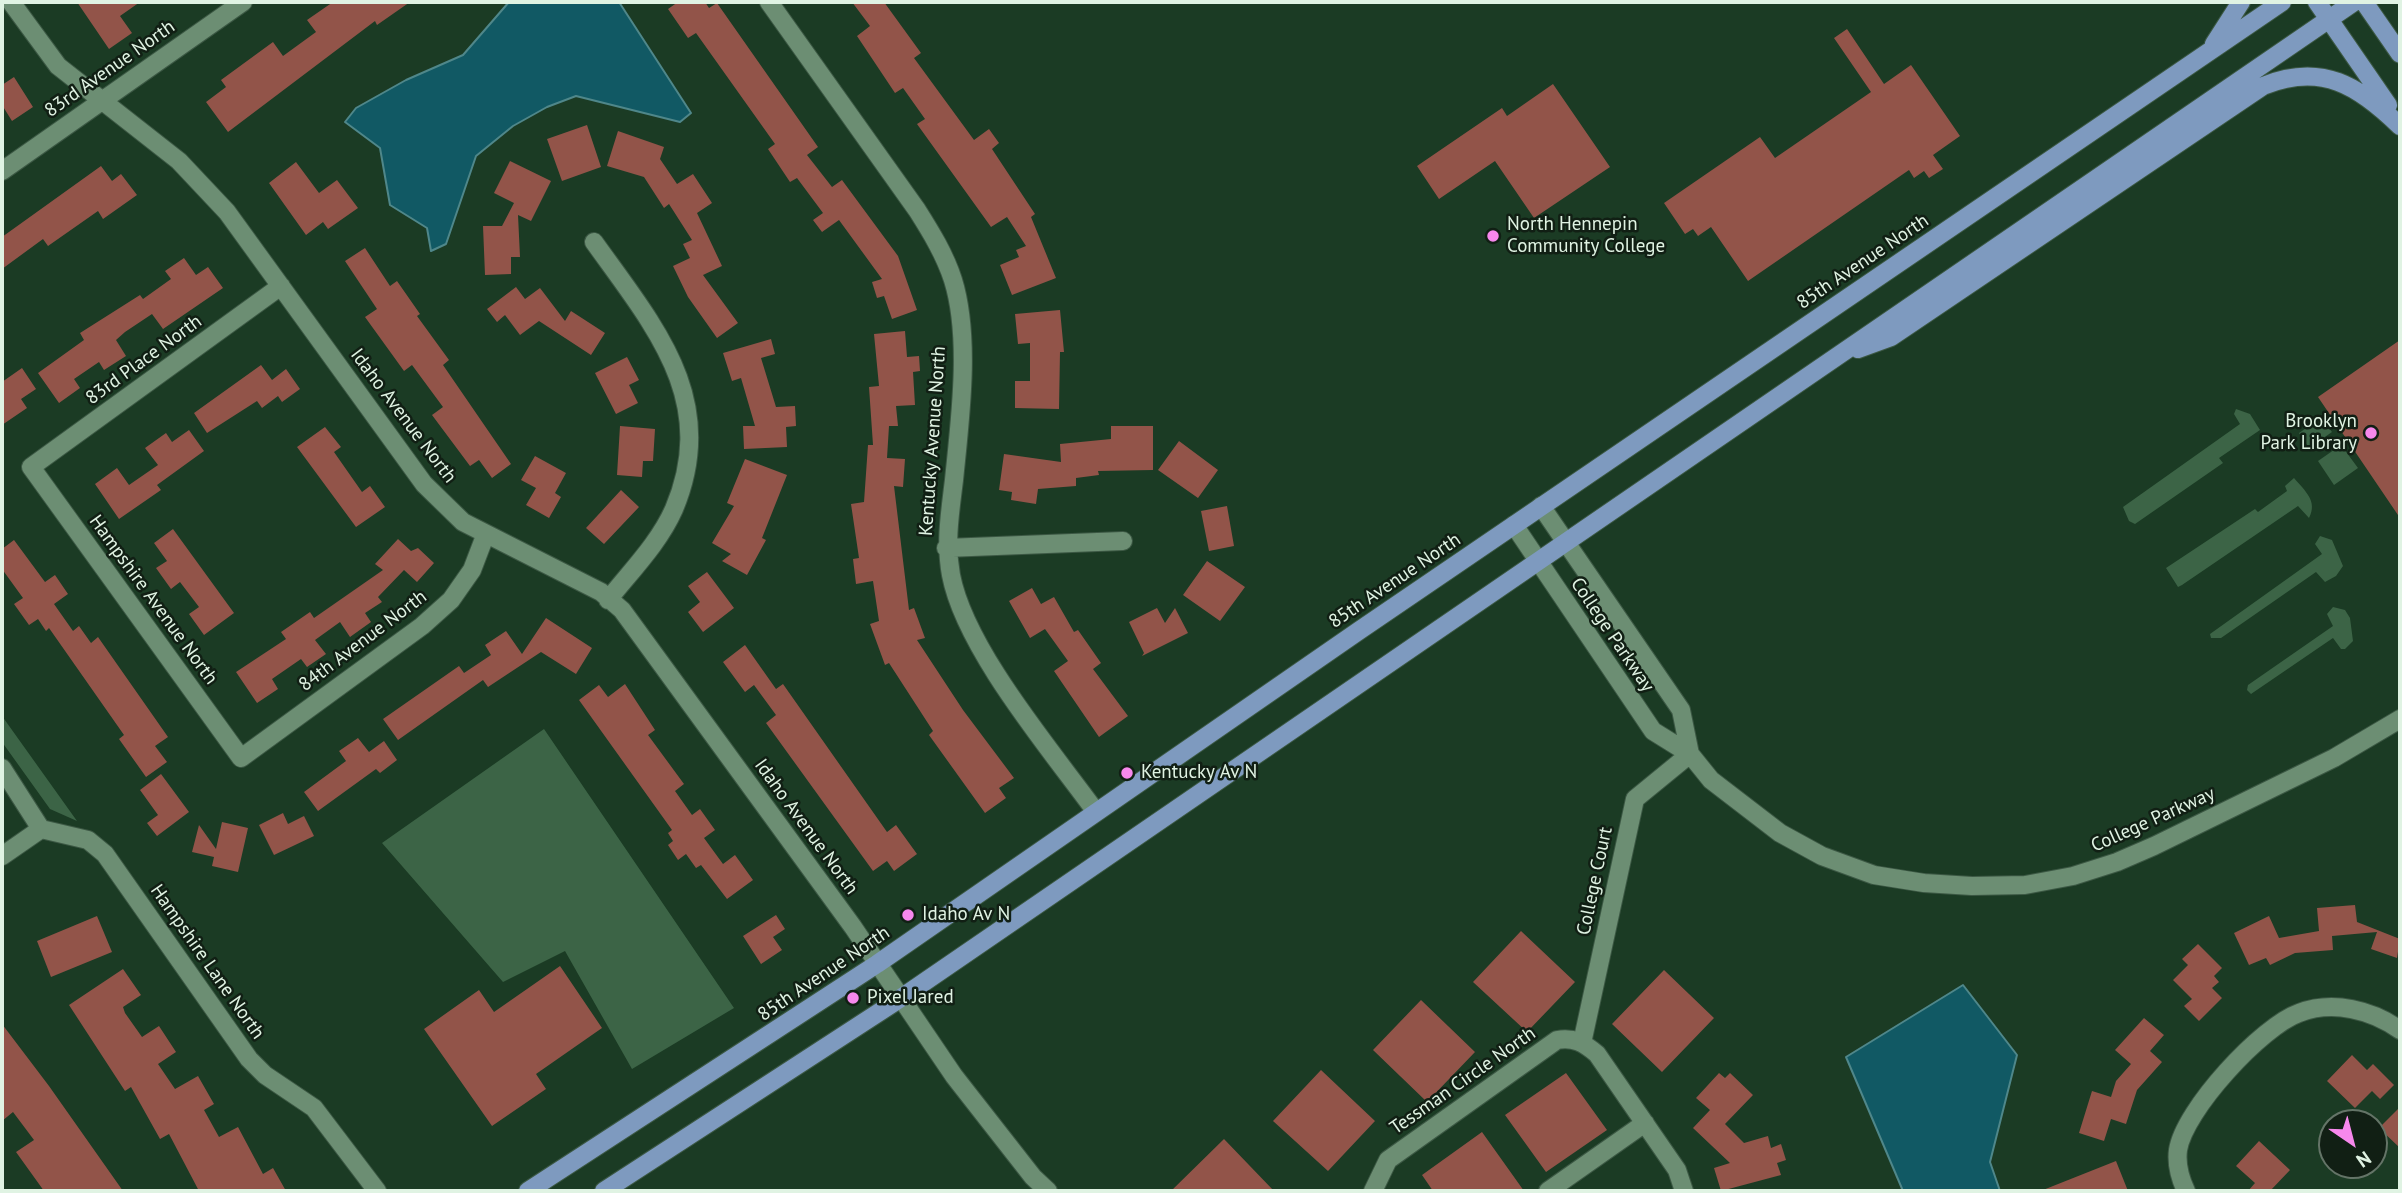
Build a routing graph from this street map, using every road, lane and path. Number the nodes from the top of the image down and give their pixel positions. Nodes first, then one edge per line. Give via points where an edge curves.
1 (10, 2) edge
2 (243, 2) edge
3 (769, 2) edge
4 (2241, 2) edge
5 (2282, 2) edge
6 (2316, 2) edge
7 (2354, 2) edge
8 (2364, 2) edge
9 (2329, 19) junction
10 (2208, 52) junction
11 (2400, 54) edge
12 (101, 102) junction
13 (2400, 124) edge
14 (2, 171) edge
15 (594, 242) dead end
16 (281, 286) junction
17 (1832, 359) junction
18 (31, 467) joint
19 (1541, 506) junction
20 (1514, 525) junction
21 (485, 536) junction
22 (1123, 541) dead end
23 (1564, 542) junction
24 (946, 548) junction
25 (1536, 561) junction
26 (608, 600) junction
27 (2400, 719) edge
28 (1690, 754) junction
29 (241, 758) joint
30 (2, 768) edge
31 (1096, 812) junction
32 (41, 829) junction
33 (2, 856) edge
34 (877, 964) junction
35 (901, 998) junction
36 (2400, 1030) edge
37 (1582, 1043) junction
38 (1644, 1124) junction
39 (377, 1191) edge
40 (528, 1191) edge
41 (604, 1191) edge
42 (1048, 1191) edge
43 (1373, 1191) edge
44 (1548, 1191) edge
45 (1684, 1191) edge
46 (2186, 1191) edge

1 - 12 street, Idaho Avenue North via 58,66
2 - 12 street, 83rd Avenue North
3 - 24 street, Kentucky Avenue North via 917,210 938,243 953,280 963,357
4 - 10 main road
5 - 10 main road, 85th Avenue North
6 - 9 main road
7 - 9 main road
8 - 11 main road
9 - 13 main road
9 - 17 main road
10 - 19 main road, 85th Avenue North
12 - 14 street, 83rd Avenue North
12 - 16 street, Idaho Avenue North via 204,185
13 - 17 main road via 2371,98 2346,85 2298,77 2263,86 1891,337
15 - 26 street via 658,330 675,364 687,399 690,437 674,509
16 - 18 street, 83rd Place North
16 - 21 street, Idaho Avenue North via 424,484 463,522
17 - 23 main road
18 - 29 street, Hampshire Avenue North
19 - 20 main road, 85th Avenue North
19 - 23 street, College Parkway
20 - 25 street, College Parkway
20 - 31 main road, 85th Avenue North
21 - 26 street, Idaho Avenue North via 577,579
21 - 29 street, 84th Avenue North via 472,570 451,600
22 - 24 street
23 - 25 main road
23 - 28 street, College Parkway via 1681,710
24 - 31 street, Kentucky Avenue North via 958,604 975,640
25 - 28 street, College Parkway via 1653,731
25 - 35 main road
26 - 34 street, Idaho Avenue North via 639,632
27 - 28 street, College Parkway via 2334,758 2117,862 2025,885 1924,883 1874,875 1822,856 1745,808
28 - 37 street, College Court via 1635,799
30 - 32 street
31 - 34 main road, 85th Avenue North
32 - 33 street
32 - 39 street, Hampshire Lane North via 88,840 105,854 249,1059 314,1108
34 - 35 street, Idaho Avenue North
34 - 40 main road, 85th Avenue North
35 - 41 main road
35 - 42 street, Idaho Avenue North via 954,1076
36 - 46 street via 2357,1010 2328,1007 2298,1013 2273,1028 2196,1107 2178,1150 2179,1175
37 - 38 street via 1597,1054
37 - 43 street, Tessman Circle North via 1557,1040 1388,1160
38 - 44 street
38 - 45 street via 1677,1170

